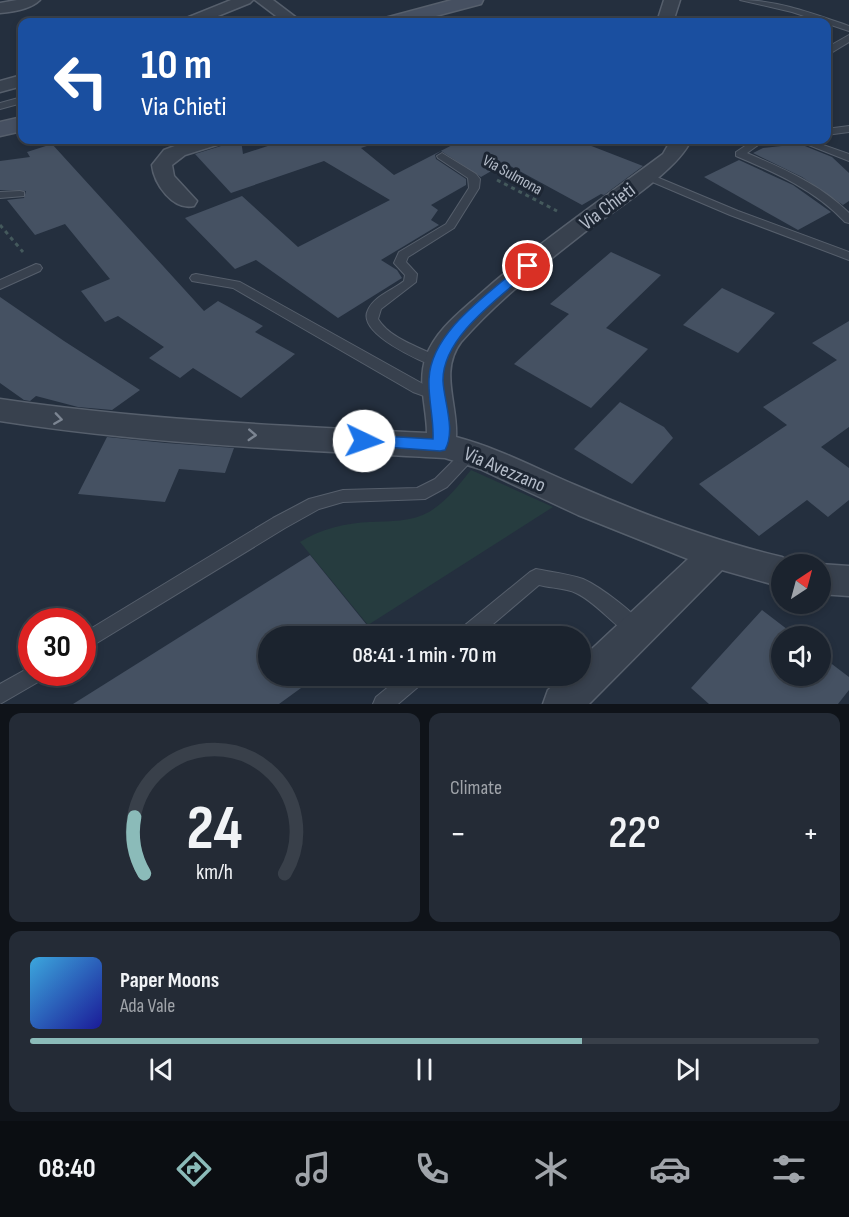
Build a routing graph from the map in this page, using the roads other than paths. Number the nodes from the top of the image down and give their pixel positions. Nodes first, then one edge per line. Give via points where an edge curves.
1 (33, 0) edge
2 (245, 0) edge
3 (263, 0) edge
4 (474, 0) edge
5 (672, 0) edge
6 (744, 0) edge
7 (0, 8) edge
8 (200, 18) edge
9 (288, 18) edge
10 (407, 18) edge
11 (665, 18) edge
12 (817, 18) edge
13 (831, 23) edge
14 (849, 29) edge
15 (849, 38) edge
16 (831, 49) edge
17 (18, 81) edge
18 (0, 87) edge
19 (18, 101) edge
20 (0, 106) edge
21 (18, 125) edge
22 (0, 129) edge
23 (849, 129) edge
24 (831, 132) edge
25 (201, 144) edge
26 (679, 144) edge
27 (754, 144) edge
28 (812, 144) edge
29 (442, 156) dead end
30 (849, 158) edge
31 (647, 176) junction
32 (20, 194) dead end
33 (0, 195) edge
34 (186, 201) dead end
35 (849, 220) edge
36 (849, 256) edge
37 (36, 268) road end
38 (196, 278) dead end
39 (0, 285) edge
40 (438, 362) junction
41 (438, 396) junction
42 (0, 410) edge
43 (440, 446) junction
44 (470, 453) junction
45 (716, 554) junction
46 (771, 569) edge
47 (831, 579) edge
48 (849, 580) edge
49 (477, 626) edge
50 (637, 630) junction
51 (96, 635) edge
52 (18, 684) edge
53 (405, 686) edge
54 (0, 695) edge
55 (383, 704) edge
56 (562, 704) edge

1 - 7 street
2 - 8 street
3 - 9 street
4 - 10 main road
5 - 11 street
6 - 12 lane
13 - 14 lane
15 - 16 lane
17 - 18 street
19 - 20 lane
21 - 22 main road
23 - 24 lane
25 - 34 street via 178,152 162,165 164,178
26 - 31 street, Via Chieti via 670,158
27 - 35 lane via 740,154 798,181
28 - 30 lane
29 - 40 lane via 475,179 474,188 450,226 403,255 400,263 411,274 410,282 377,307 371,317 379,331
31 - 36 lane
31 - 40 street, Via Chieti via 519,274 470,317 444,347
32 - 33 lane
37 - 39 lane
38 - 41 lane via 236,285
40 - 41 street, Via Chieti
41 - 43 street, Via Chieti
42 -> 43 street, Via Avezzano via 188,432
43 - 44 street, Via Avezzano
44 - 45 street, Via Avezzano via 581,502
44 - 51 lane via 441,483 419,494 343,496 315,504
45 - 46 street, Via Avezzano
45 - 50 street
47 - 48 street
49 - 50 lane via 536,578 580,586
50 - 56 street
52 - 54 lane
53 - 55 lane

